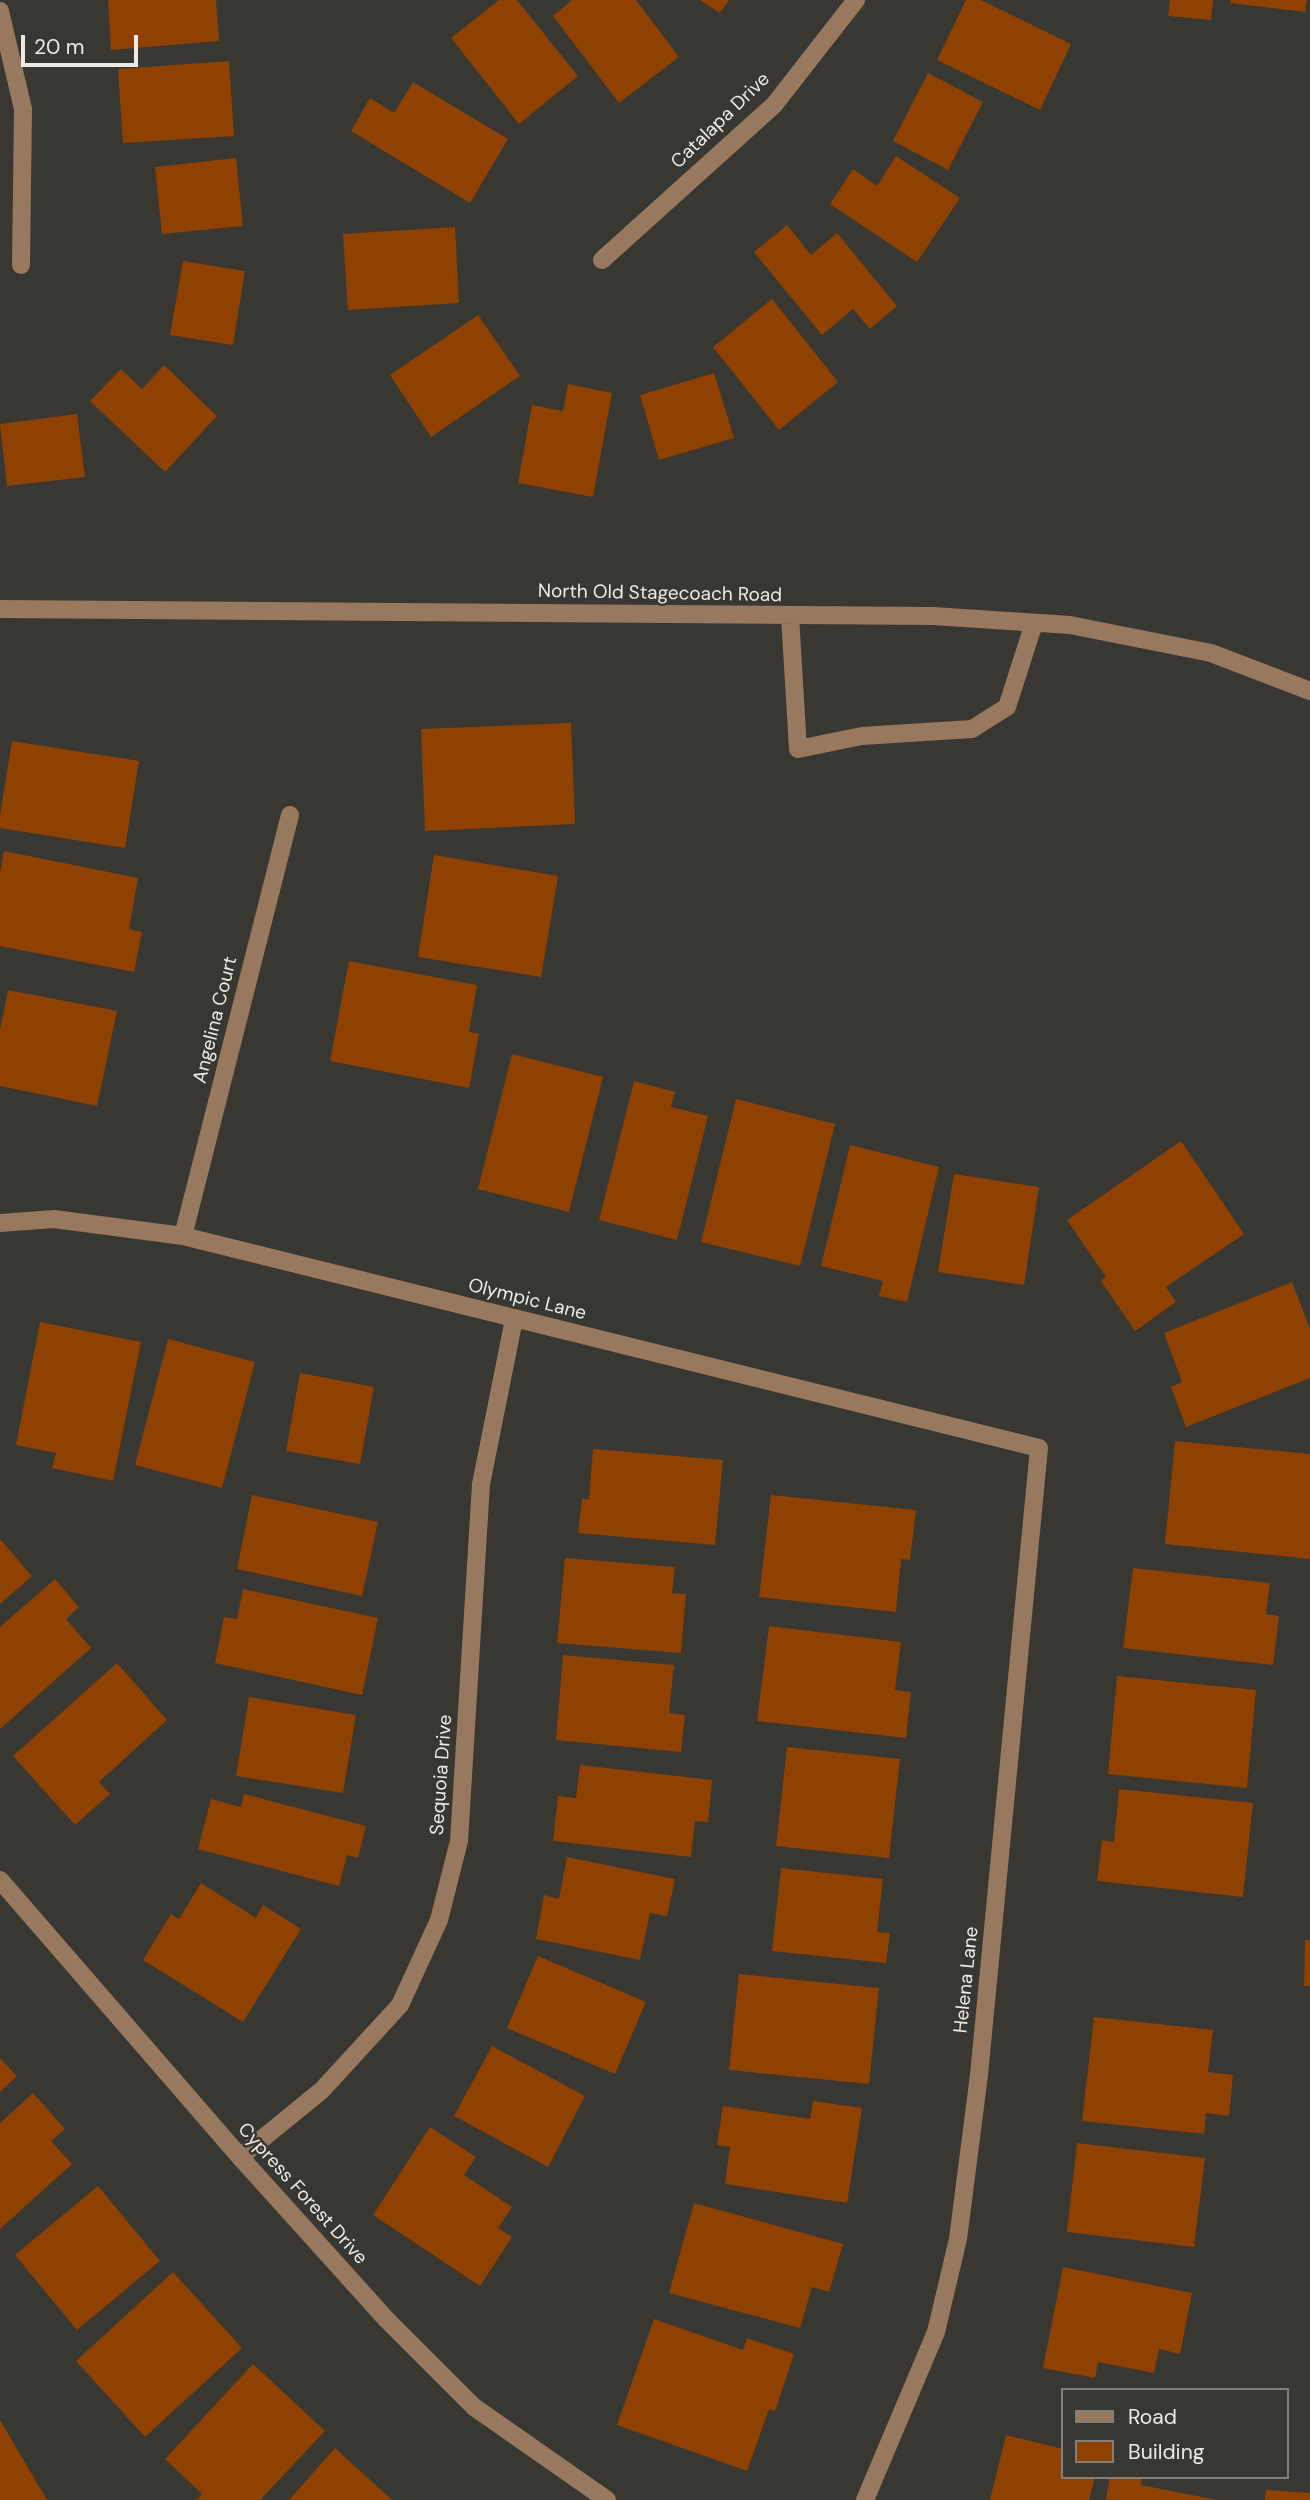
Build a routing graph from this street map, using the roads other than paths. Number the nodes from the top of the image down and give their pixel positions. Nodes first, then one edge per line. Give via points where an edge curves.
1 (856, 0) edge
2 (0, 11) edge
3 (602, 260) dead end
4 (21, 265) dead end
5 (0, 609) edge
6 (790, 616) junction
7 (1034, 623) junction
8 (1310, 691) edge
9 (290, 815) dead end
10 (0, 1223) edge
11 (183, 1236) junction
12 (514, 1319) junction
13 (1039, 1448) joint
14 (0, 1880) edge
15 (240, 2157) junction
16 (607, 2500) edge
17 (865, 2500) edge

1 - 3 street, Catalapa Drive via 774,105
2 - 4 street via 23,109
5 - 6 street, North Old Stagecoach Road
6 - 7 street, North Old Stagecoach Road via 933,616
6 - 7 street via 798,749 862,736 972,729 1007,707
7 - 8 street, North Old Stagecoach Road via 1070,625 1211,653
9 - 11 street, Angelina Court
10 - 11 street, Olympic Lane via 54,1219
11 - 12 street, Olympic Lane
12 - 13 street, Olympic Lane
12 - 15 street, Sequoia Drive via 481,1484 459,1840 439,1920 400,2006 322,2090
13 - 17 street, Helena Lane via 979,2075 958,2239 936,2332
14 - 15 street, Cypress Forest Drive
15 - 16 street, Cypress Forest Drive via 387,2320 474,2407

